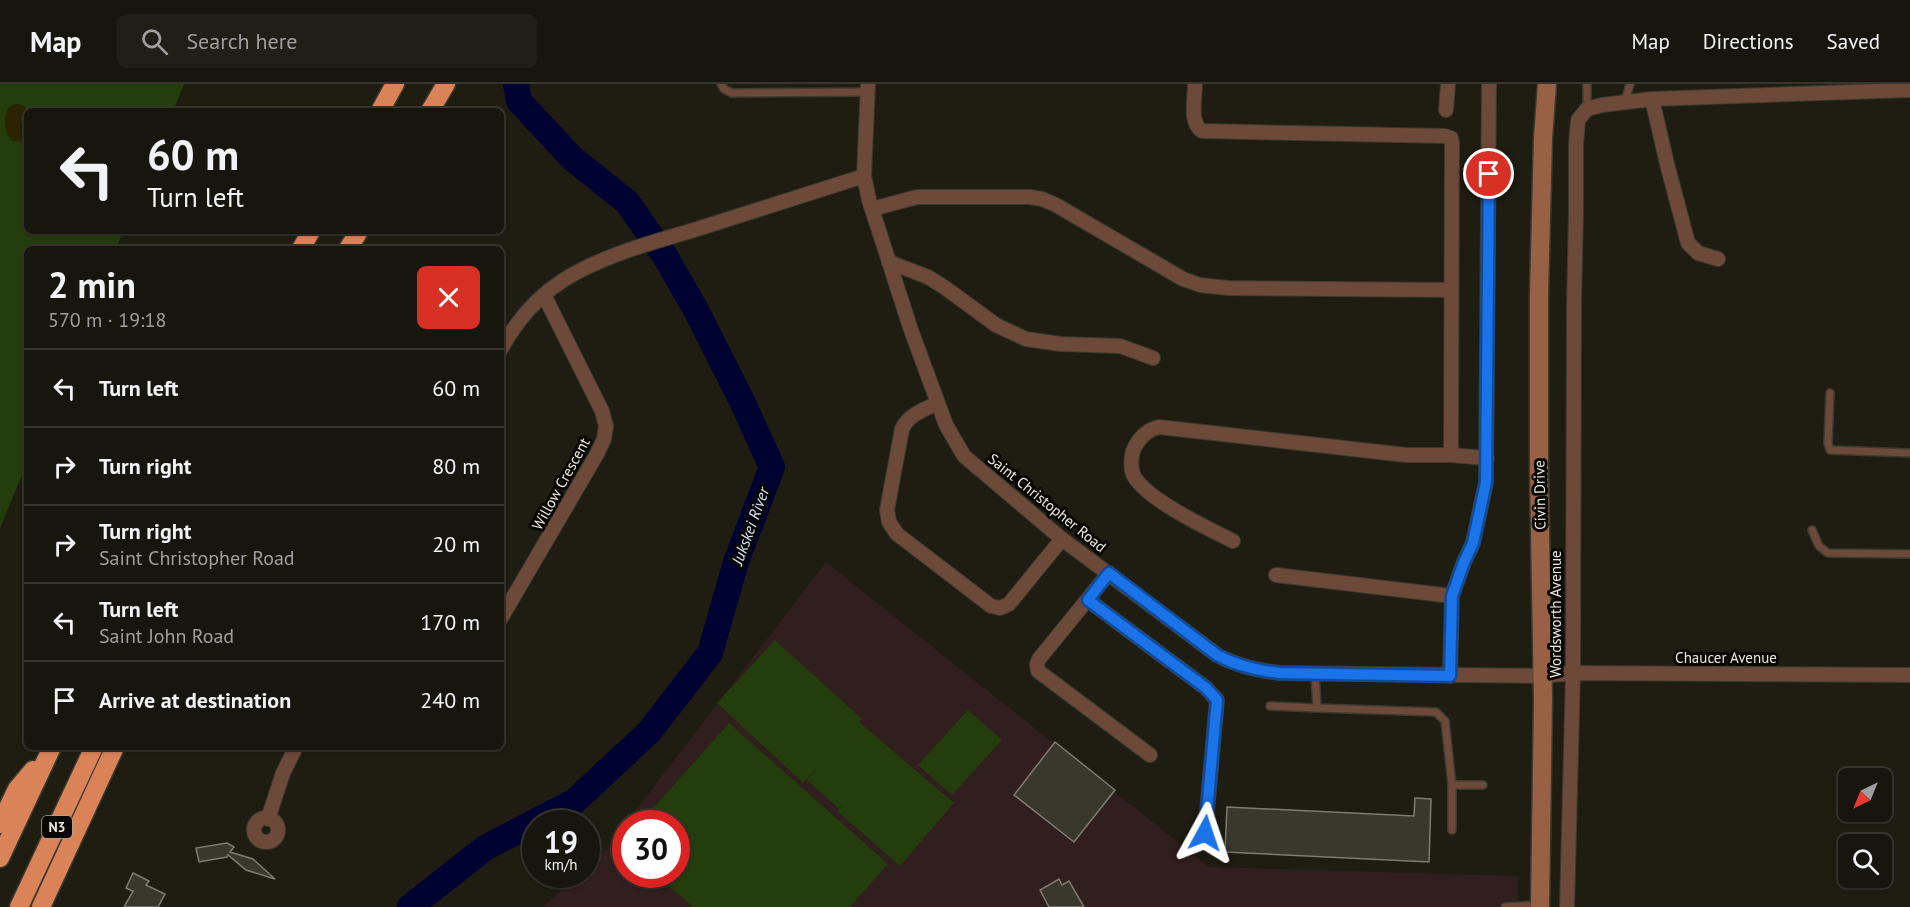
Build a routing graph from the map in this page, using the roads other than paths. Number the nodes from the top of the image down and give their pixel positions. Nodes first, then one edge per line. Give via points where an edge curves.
1 (395, 84) edge
2 (446, 84) edge
3 (721, 84) edge
4 (829, 84) edge
5 (1195, 84) edge
6 (1448, 84) edge
7 (1489, 84) edge
8 (1547, 84) edge
9 (1587, 84) edge
10 (1630, 84) edge
11 (868, 88) edge
12 (1910, 90) edge
13 (829, 93) junction
14 (1652, 99) junction
15 (1625, 102) junction
16 (382, 108) edge
17 (432, 108) edge
18 (1587, 109) junction
19 (1446, 110) dead end
20 (864, 176) junction
21 (872, 209) junction
22 (1718, 259) dead end
23 (889, 262) junction
24 (1451, 290) junction
25 (544, 295) junction
26 (504, 344) edge
27 (1153, 358) dead end
28 (1830, 393) dead end
29 (938, 403) junction
30 (1910, 453) edge
31 (1451, 455) junction
32 (1487, 458) junction
33 (1812, 530) dead end
34 (1062, 538) junction
35 (1233, 541) dead end
36 (1910, 554) edge
37 (1109, 573) junction
38 (1276, 575) dead end
39 (1452, 596) junction
40 (1088, 600) junction
41 (504, 613) edge
42 (1573, 673) junction
43 (1315, 674) junction
44 (1910, 675) edge
45 (1450, 676) junction
46 (1542, 676) junction
47 (1270, 706) dead end
48 (1317, 708) junction
49 (93, 750) edge
50 (114, 750) edge
51 (294, 750) edge
52 (49, 753) edge
53 (1150, 755) dead end
54 (1452, 785) junction
55 (1483, 786) dead end
56 (268, 819) dead end
57 (0, 824) edge
58 (1452, 830) dead end
59 (1205, 833) dead end
60 (0, 858) edge
61 (1540, 906) edge
62 (19, 907) edge
63 (41, 907) edge
64 (1505, 907) edge
65 (1567, 907) edge

1 - 16 highway
2 - 17 highway
3 - 13 lane via 732,93
4 - 13 lane
5 - 24 street via 1195,122 1202,131 1451,138
6 - 19 street
7 - 32 street
8 - 46 main road, Civin Drive via 1539,295
9 - 18 lane
10 - 15 lane
11 - 13 lane
11 - 20 street, Saint Christopher Road
12 - 14 street
14 - 15 street
14 - 22 street via 1688,243 1698,253
15 - 18 street
18 - 42 street, Wordsworth Avenue via 1578,120 1576,135
20 - 21 street, Saint Christopher Road
20 - 25 street via 619,255 580,270
21 - 23 street, Saint Christopher Road
21 - 24 street via 916,197 1042,199 1200,285
23 - 27 street via 928,277 996,325 1026,339 1120,346
23 - 29 street, Saint Christopher Road
24 - 31 street
25 - 26 street via 522,316
25 - 41 street, Willow Crescent via 606,426 597,454
28 - 30 lane via 1830,450
29 - 34 street, Saint Christopher Road via 964,456
29 - 34 street via 904,422 888,510 889,522 897,534 991,606 1000,608 1009,604
31 - 32 street
31 - 35 street via 1406,455 1159,427 1144,434 1131,459 1134,477 1169,507
32 - 39 street via 1477,529
33 - 36 lane via 1819,546 1828,554
34 - 37 street, Saint Christopher Road
37 - 40 street
37 - 43 street, Saint Christopher Road via 1228,661 1251,669
38 - 39 street
39 - 45 street
40 - 53 street via 1039,659 1038,670
40 - 59 street via 1217,700
42 - 44 street, Chaucer Avenue
42 - 46 street, Chaucer Avenue
42 - 65 street, Wordsworth Avenue
43 - 45 street, Saint Christopher Road
43 - 48 lane
45 - 46 street, Saint Christopher Road
46 - 61 main road, Civin Drive
47 - 48 lane
48 - 54 lane via 1436,712 1445,721
49 - 62 highway, N3
50 - 63 highway
51 - 56 street
52 - 57 highway via 17,789
52 - 60 highway, N3
54 - 55 lane
54 - 58 lane
61 - 64 lane

